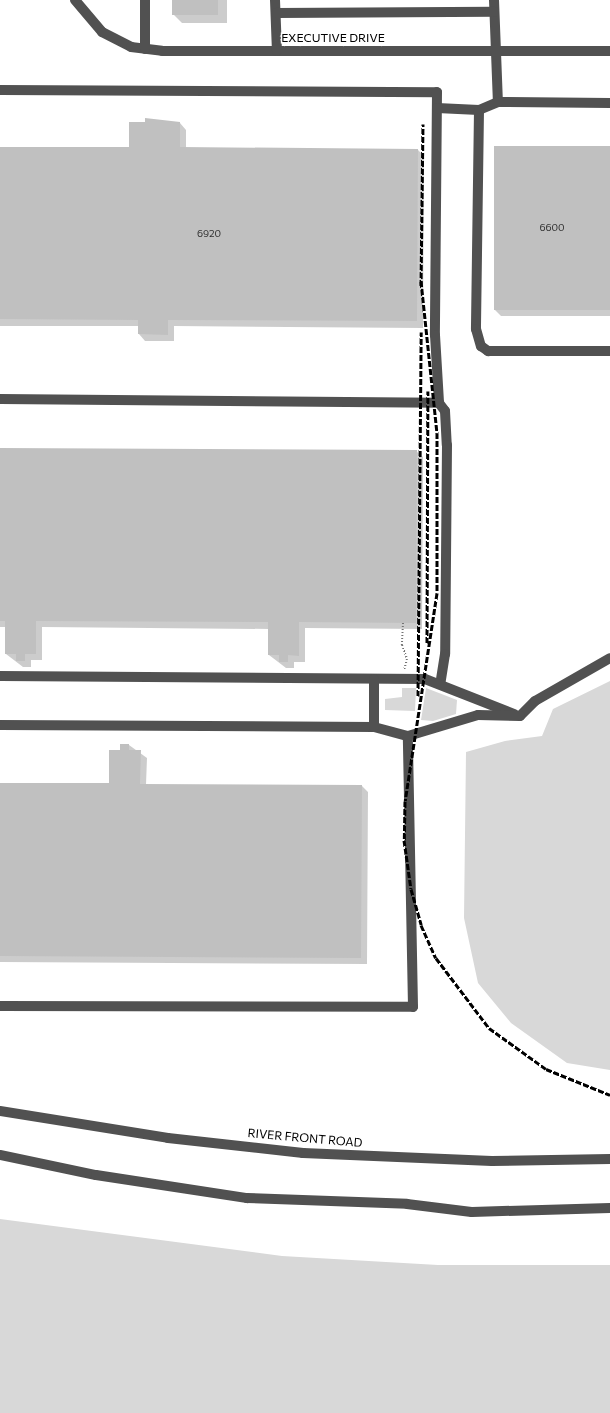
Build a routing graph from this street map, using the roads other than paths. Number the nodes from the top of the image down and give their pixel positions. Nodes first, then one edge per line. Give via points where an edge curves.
1 (75, 0) edge
2 (145, 0) edge
3 (275, 0) edge
4 (494, 0) edge
5 (494, 12) junction
6 (276, 13) junction
7 (145, 49) junction
8 (276, 51) junction
9 (495, 51) junction
10 (610, 51) edge
11 (0, 90) edge
12 (498, 102) junction
13 (610, 103) edge
14 (436, 108) junction
15 (479, 110) junction
16 (610, 351) edge
17 (0, 398) edge
18 (439, 403) junction
19 (610, 658) edge
20 (0, 676) edge
21 (374, 679) junction
22 (440, 684) junction
23 (520, 716) junction
24 (0, 725) edge
25 (374, 727) junction
26 (408, 736) junction
27 (0, 1006) edge
28 (0, 1111) edge
29 (0, 1155) edge
30 (610, 1159) edge
31 (610, 1208) edge

1 - 7 street, EXECUTIVE DRIVE via 102,32 131,47
2 - 7 street
3 - 6 street
4 - 5 street
5 - 6 street
5 - 9 street
6 - 8 street
7 - 8 street, EXECUTIVE DRIVE
8 - 9 street, EXECUTIVE DRIVE
9 - 10 street, EXECUTIVE DRIVE
9 - 12 street
11 - 14 street via 437,92
12 - 13 street
12 - 15 street
14 - 15 street
14 - 18 street via 436,335
15 - 16 street via 476,329 481,346 488,351
17 - 18 street
18 - 22 street via 445,411 447,445 445,654
19 - 23 street via 536,701
20 - 21 street
21 - 22 street via 426,679
21 - 25 street
22 - 23 street
23 - 26 street via 478,715
24 - 25 street
25 - 26 street
26 - 27 street via 413,1007
28 - 30 street, RIVER FRONT ROAD via 168,1138 303,1153 492,1161
29 - 31 street via 248,1198 407,1204 472,1212

